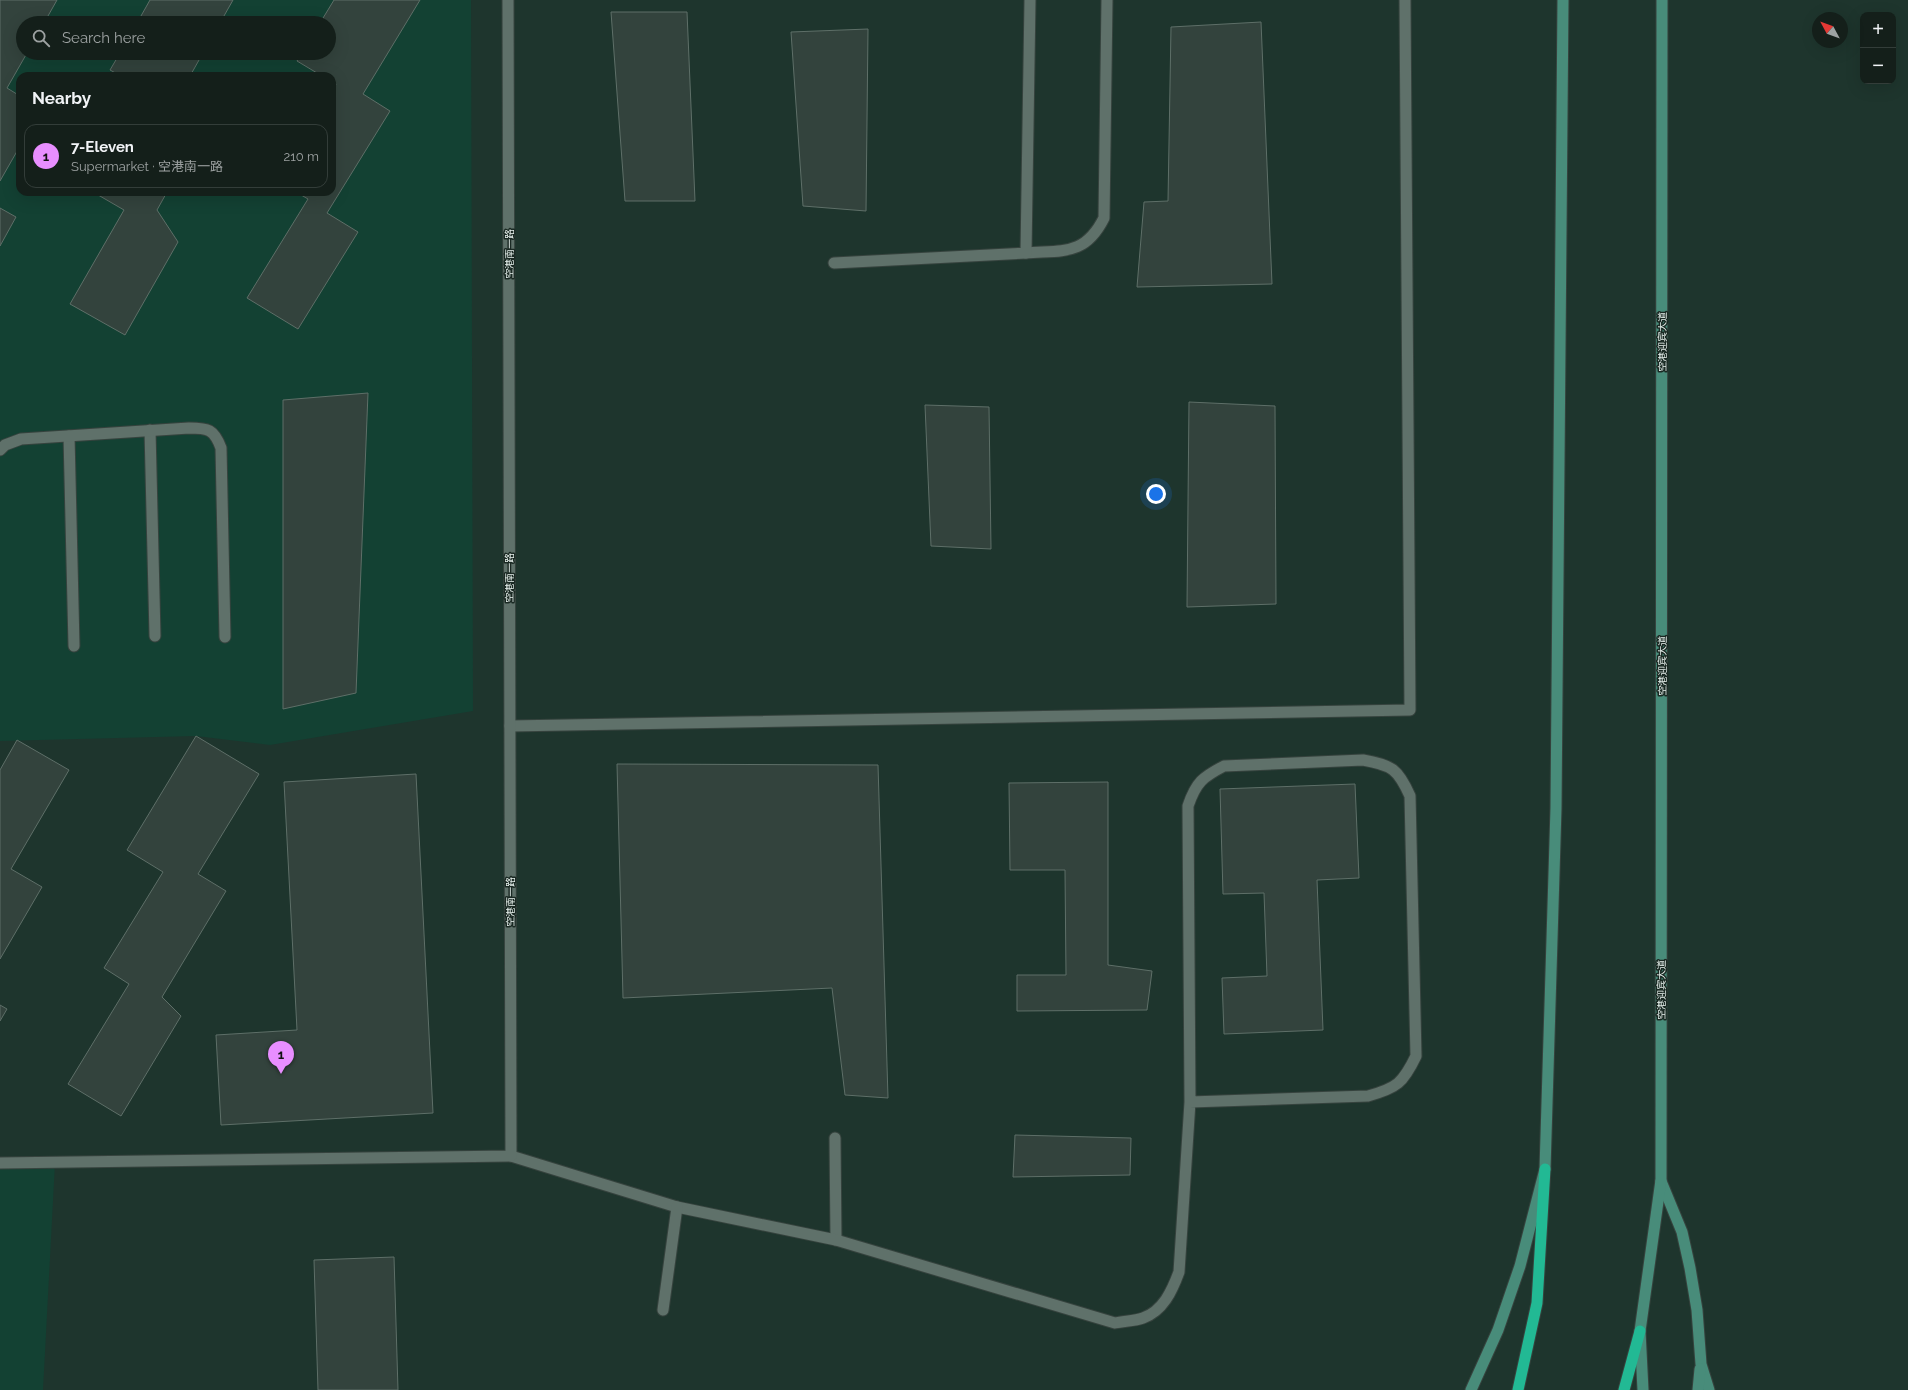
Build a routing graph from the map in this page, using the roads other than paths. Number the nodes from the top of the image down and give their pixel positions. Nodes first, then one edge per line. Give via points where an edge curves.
1 (508, 0) edge
2 (1030, 0) edge
3 (1107, 0) edge
4 (1405, 0) edge
5 (1563, 0) edge
6 (1662, 0) edge
7 (1026, 253) junction
8 (834, 263) dead end
9 (150, 430) junction
10 (69, 436) junction
11 (0, 450) edge
12 (155, 636) dead end
13 (224, 637) dead end
14 (74, 646) dead end
15 (510, 726) junction
16 (1190, 1102) junction
17 (835, 1138) dead end
18 (511, 1156) junction
19 (0, 1163) edge
20 (1545, 1169) junction
21 (1661, 1180) junction
22 (677, 1207) junction
23 (836, 1240) junction
24 (663, 1310) dead end
25 (1640, 1330) junction
26 (1701, 1364) junction
27 (1471, 1390) edge
28 (1518, 1390) edge
29 (1624, 1390) edge
30 (1643, 1390) edge
31 (1698, 1390) edge
32 (1709, 1390) edge

1 - 15 street, 空港南一路
2 - 7 street
3 - 7 street via 1104,218 1097,233 1074,249
4 - 15 street via 1410,710
5 - 20 main road via 1556,808
6 - 21 main road, 空港迎宾大道
7 - 8 street
9 - 10 street
9 - 12 street
9 - 13 street via 207,428 217,437 221,448
10 - 11 street via 21,439 5,445
10 - 14 street
15 - 18 street, 空港南一路
16 - 16 street via 1188,806 1194,788 1205,776 1224,766 1363,760 1383,764 1396,771 1410,796 1416,1056 1409,1069 1400,1083 1384,1092 1368,1096
16 - 23 street via 1179,1272 1172,1291 1160,1307 1144,1318 1115,1323
17 - 23 street
18 - 19 street
18 - 22 street
20 - 27 main road via 1520,1266 1498,1330
20 - 28 highway via 1537,1303
21 - 25 main road, 空港迎宾大道
21 - 26 main road via 1682,1232 1690,1268 1697,1310
22 - 23 street
22 - 24 street
25 - 29 highway
25 - 30 main road, 空港迎宾大道
26 - 31 main road
26 - 32 main road

